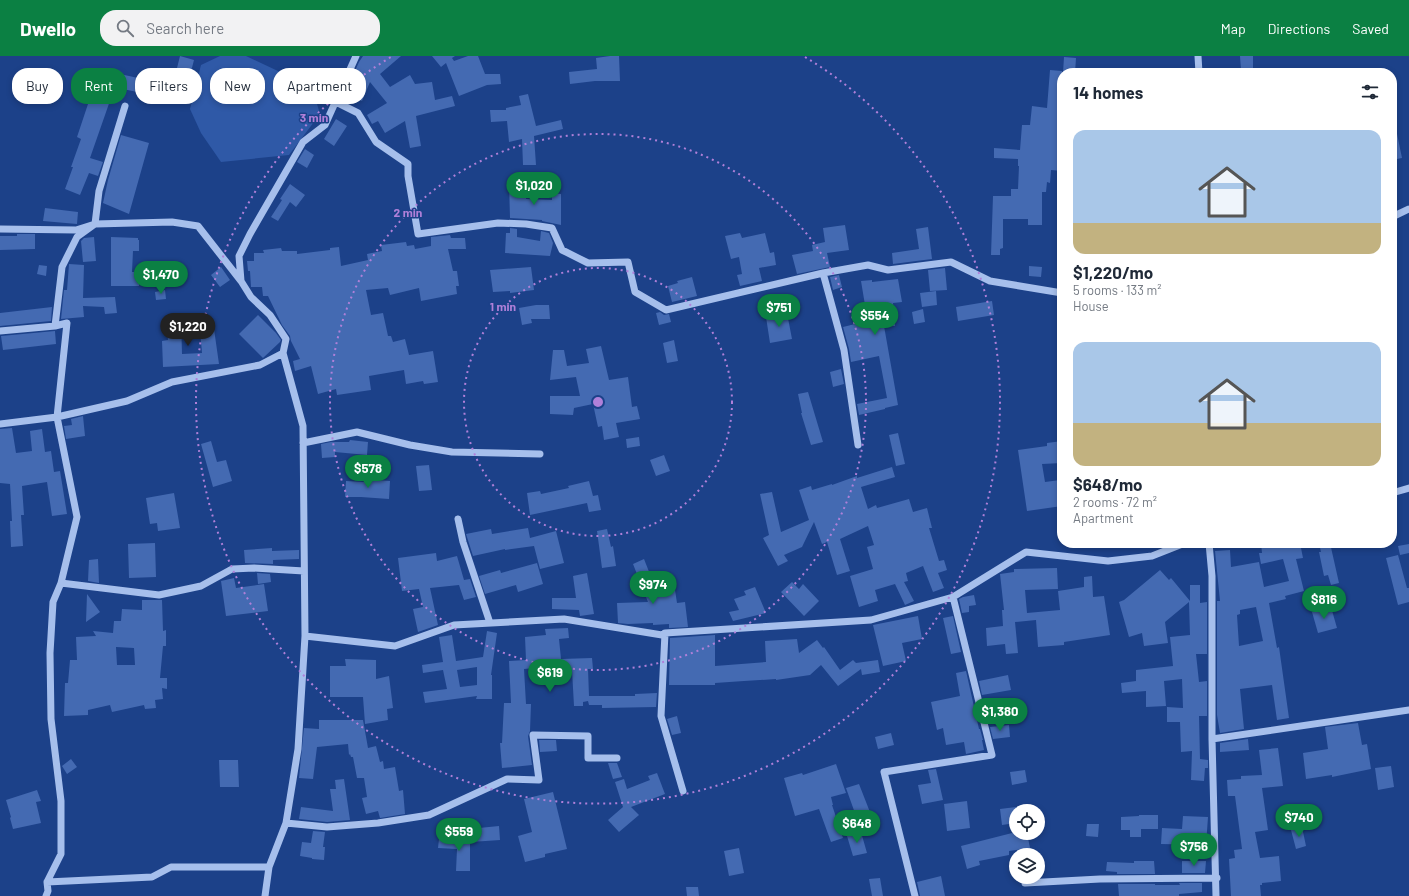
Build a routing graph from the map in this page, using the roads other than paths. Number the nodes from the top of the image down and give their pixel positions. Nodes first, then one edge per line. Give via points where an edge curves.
1 (356, 56) edge
2 (1198, 56) edge
3 (351, 68) edge
4 (1198, 68) edge
5 (335, 104) edge
6 (340, 104) edge
7 (125, 106) dead end
8 (1409, 209) edge
9 (1397, 215) edge
10 (95, 224) junction
11 (0, 229) edge
12 (823, 273) junction
13 (241, 281) junction
14 (1057, 292) edge
15 (55, 326) junction
16 (0, 331) edge
17 (283, 353) junction
18 (57, 417) junction
19 (0, 424) edge
20 (303, 443) junction
21 (858, 445) dead end
22 (540, 454) dead end
23 (1409, 488) edge
24 (1397, 492) edge
25 (458, 519) dead end
26 (1173, 548) edge
27 (1209, 548) edge
28 (304, 571) junction
29 (61, 583) junction
30 (953, 597) junction
31 (490, 623) junction
32 (665, 633) junction
33 (305, 636) junction
34 (1409, 710) edge
35 (1212, 739) junction
36 (616, 758) dead end
37 (683, 790) dead end
38 (286, 823) junction
39 (269, 867) junction
40 (1216, 878) junction
41 (47, 882) junction
42 (1045, 882) edge
43 (46, 896) edge
44 (265, 896) edge
45 (915, 896) edge
46 (1216, 896) edge

1 - 3 street
2 - 4 street
5 - 13 street via 325,125 303,142 250,234 239,256
6 - 12 street via 358,114 376,142 408,164 418,234 498,224 526,224 552,228 562,250 588,263 628,262 635,292 666,310
7 - 10 street via 99,191
8 - 9 street
10 - 11 street via 76,230
10 - 13 street via 172,222 198,226
10 - 15 street via 77,237 62,267
12 - 14 street via 868,265 888,270 951,262 990,282
12 - 21 street via 844,350
13 - 17 street via 251,297 270,314 286,339
15 - 16 street
15 - 18 street via 68,323
17 - 18 street via 260,364 172,382 127,401
17 - 20 street via 303,426
18 - 19 street
18 - 29 street via 77,516
20 - 22 street via 357,432 452,452
20 - 28 street
23 - 24 street
25 - 31 street
26 - 30 street via 1152,556 1108,561 1026,552
27 - 35 street via 1212,576
28 - 29 street via 232,569 200,586 159,595
28 - 33 street
29 - 41 street via 53,602 50,653 51,719 61,801 61,854
30 - 32 street via 871,620
30 - 45 street via 992,755 884,772
31 - 32 street via 564,619 662,635
31 - 33 street via 454,625 395,646
32 - 37 street via 661,716
33 - 38 street via 298,749
34 - 35 street
35 - 40 street
36 - 38 street via 588,758 588,736 533,735 539,780 507,780 429,815 327,828
38 - 39 street
39 - 41 street via 171,867 152,877
39 - 44 street
40 - 42 street
40 - 46 street
41 - 43 street

